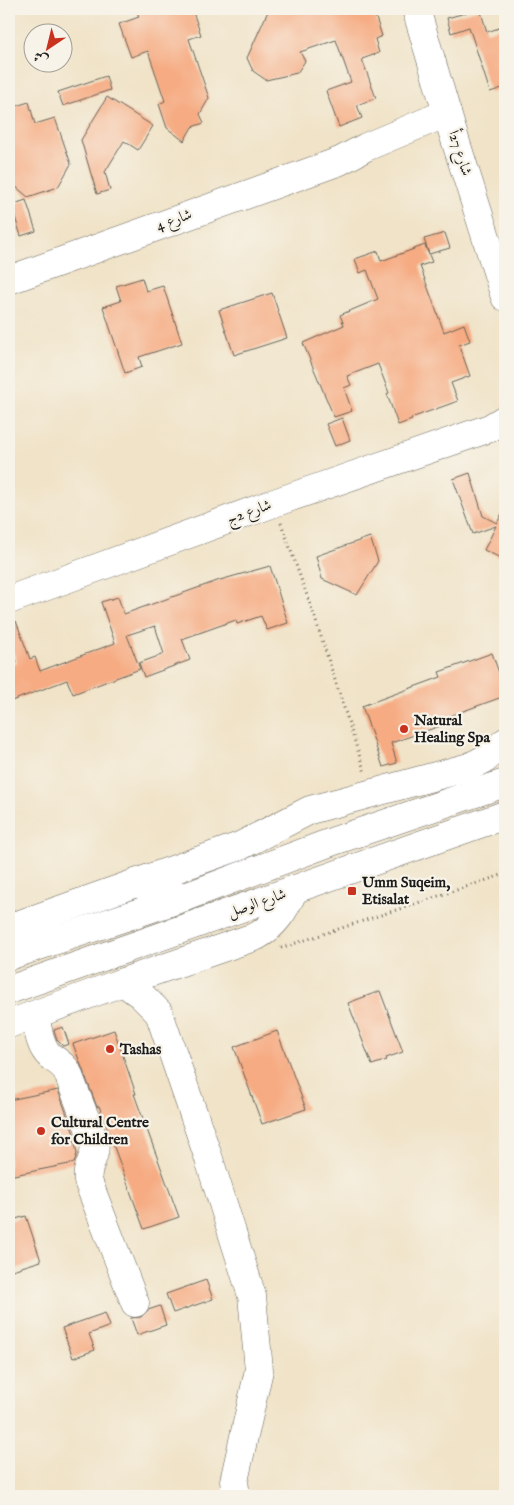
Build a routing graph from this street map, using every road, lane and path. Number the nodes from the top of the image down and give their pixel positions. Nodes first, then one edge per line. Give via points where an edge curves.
1 (416, 9) edge
2 (450, 122) junction
3 (9, 280) edge
4 (505, 297) edge
5 (498, 423) edge
6 (274, 503) junction
7 (9, 600) edge
8 (505, 742) edge
9 (505, 783) edge
10 (372, 793) junction
11 (505, 815) edge
12 (136, 882) junction
13 (294, 890) junction
14 (185, 897) junction
15 (9, 928) edge
16 (9, 956) edge
17 (174, 965) junction
18 (123, 982) junction
19 (9, 990) edge
20 (159, 1013) junction
21 (35, 1015) junction
22 (9, 1024) edge
23 (135, 1303) dead end
24 (234, 1495) edge

1 - 2 street, شارع 27أ
2 - 3 street, شارع 4 via 370,156 340,161
2 - 4 street, شارع 27أ
5 - 6 street, شارع 2ج
6 - 7 street, شارع 2ج
6 - 10 path
8 - 10 street via 485,759 469,767
9 - 14 street, شارع الوصل via 334,841
10 - 12 street via 310,810 240,846
11 - 13 street, شارع الوصل
12 - 14 street
12 - 15 street
13 - 17 street via 277,920 257,936
13 - 19 street, شارع الوصل
14 - 16 street, شارع الوصل
17 - 18 street
17 - 20 street via 163,989
18 - 20 street
18 - 21 street
20 - 24 street via 252,1296 259,1370 234,1481
21 - 22 street
21 - 23 street via 44,1047 48,1055 62,1063 67,1071 94,1141 95,1152 89,1166 88,1181

